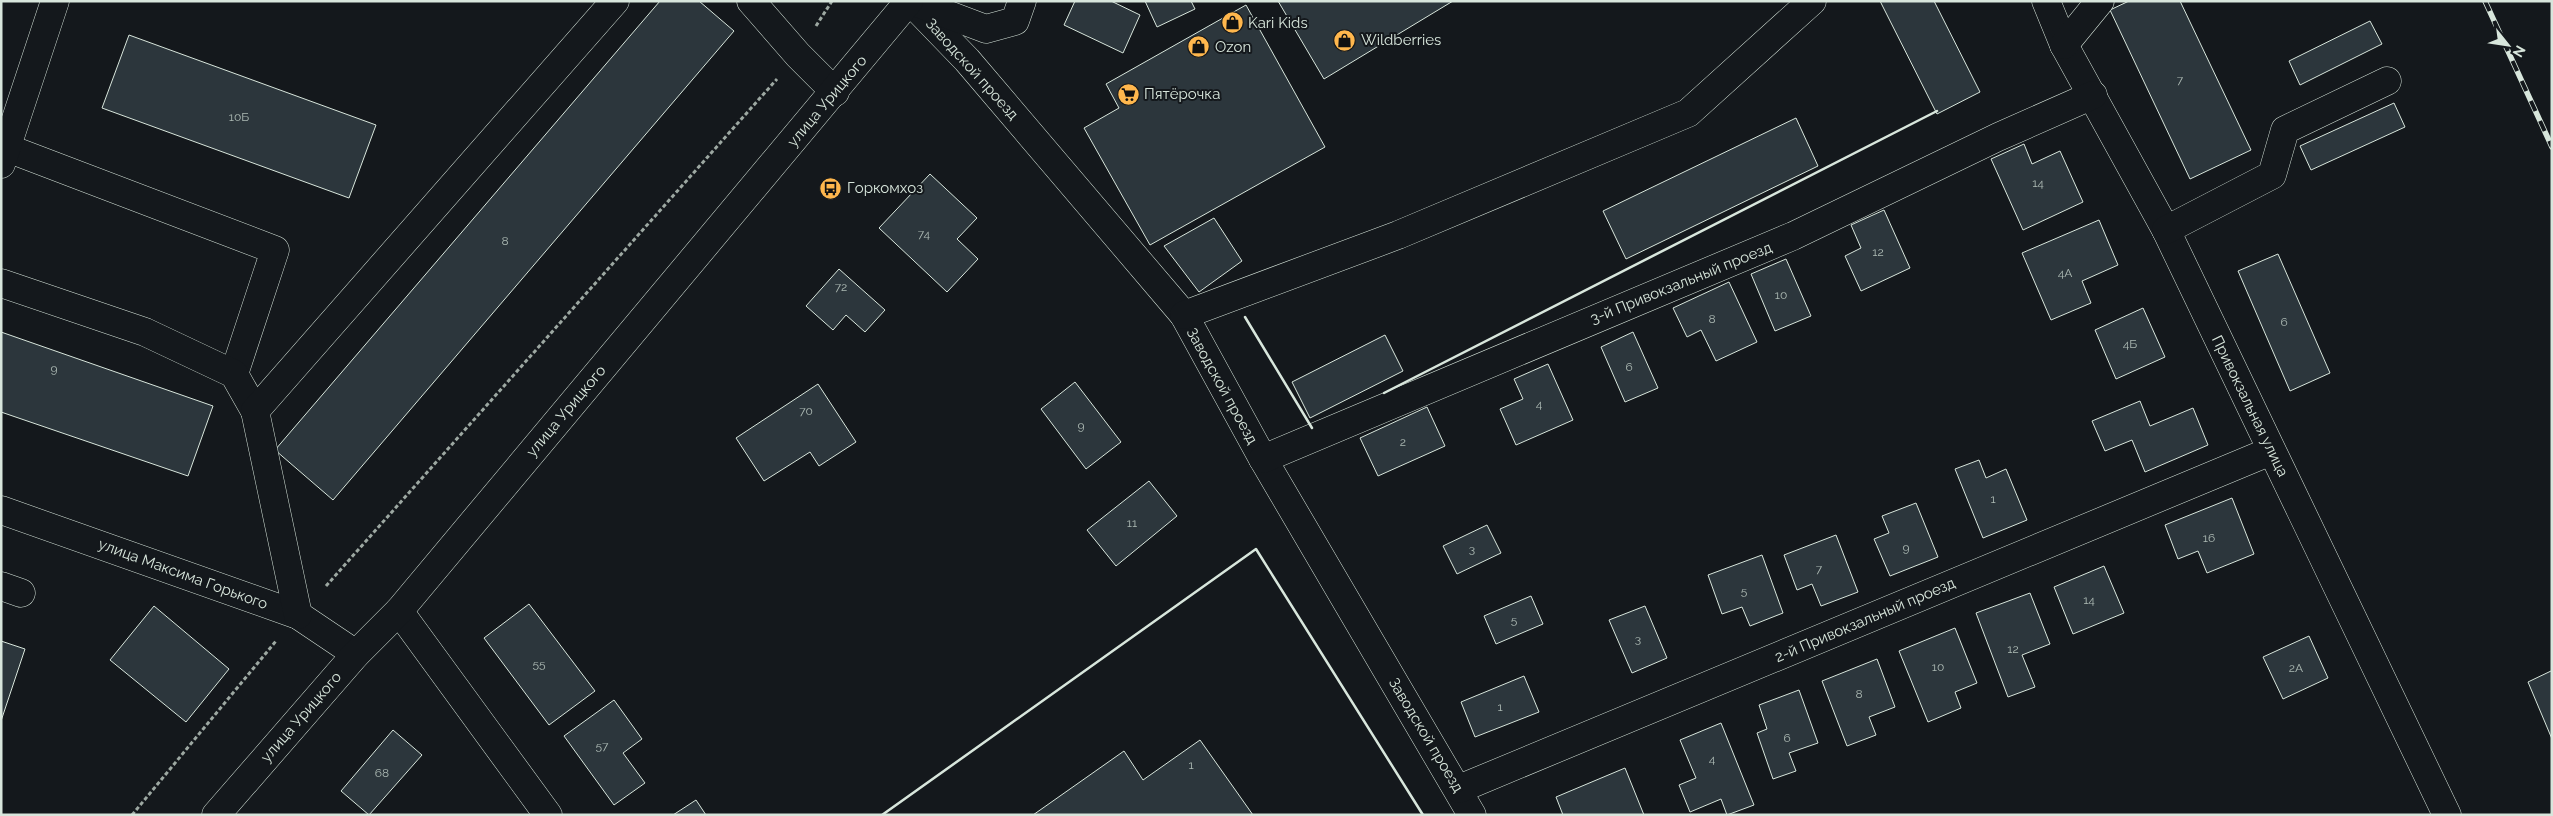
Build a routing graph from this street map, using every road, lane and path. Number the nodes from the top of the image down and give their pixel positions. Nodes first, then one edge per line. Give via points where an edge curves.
1 (55, 1) edge
2 (615, 1) edge
3 (751, 1) edge
4 (832, 1) edge
5 (910, 1) edge
6 (1022, 1) edge
7 (1812, 1) edge
8 (2046, 1) edge
9 (2100, 1) edge
10 (2064, 45) junction
11 (798, 55) junction
12 (2387, 81) dead end
13 (835, 92) junction
14 (2093, 95) junction
15 (4, 156) edge
16 (2166, 230) junction
17 (1, 283) edge
18 (1184, 315) junction
19 (234, 374) junction
20 (255, 411) junction
21 (2271, 451) junction
22 (1263, 459) junction
23 (1, 510) edge
24 (399, 611) junction
25 (298, 615) junction
26 (356, 654) junction
27 (1459, 789) junction
28 (132, 815) edge
29 (216, 815) edge
30 (548, 815) edge
31 (1472, 815) edge
32 (2447, 815) edge

1 - 15 street
2 - 20 street
3 - 11 street
4 - 11 path
5 - 6 street via 986,29 1015,21
5 - 13 street, улица Урицкого
5 - 18 street, Заводской проезд via 967,60
7 - 18 street via 1688,113 1398,235
8 - 10 street, Привокзальная улица
9 - 10 street
10 - 14 street, Привокзальная улица
11 - 13 street
11 - 25 path via 341,571
12 - 16 street via 2285,130 2272,175
13 - 24 street, улица Урицкого
14 - 16 street, Привокзальная улица
14 - 22 street, 3-й Привокзальный проезд via 1793,236
15 - 19 street via 275,250
16 - 21 street, Привокзальная улица
17 - 19 street via 145,332
18 - 22 street, Заводской проезд
19 - 20 street
20 - 25 street
21 - 27 street, 2-й Привокзальный проезд
21 - 32 street, Привокзальная улица
22 - 27 street, Заводской проезд
23 - 25 street, улица Максима Горького
24 - 26 street, улица Урицкого
24 - 30 street
25 - 26 street, улица Максима Горького
25 - 28 path
26 - 29 street, улица Урицкого
27 - 31 street, Заводской проезд

